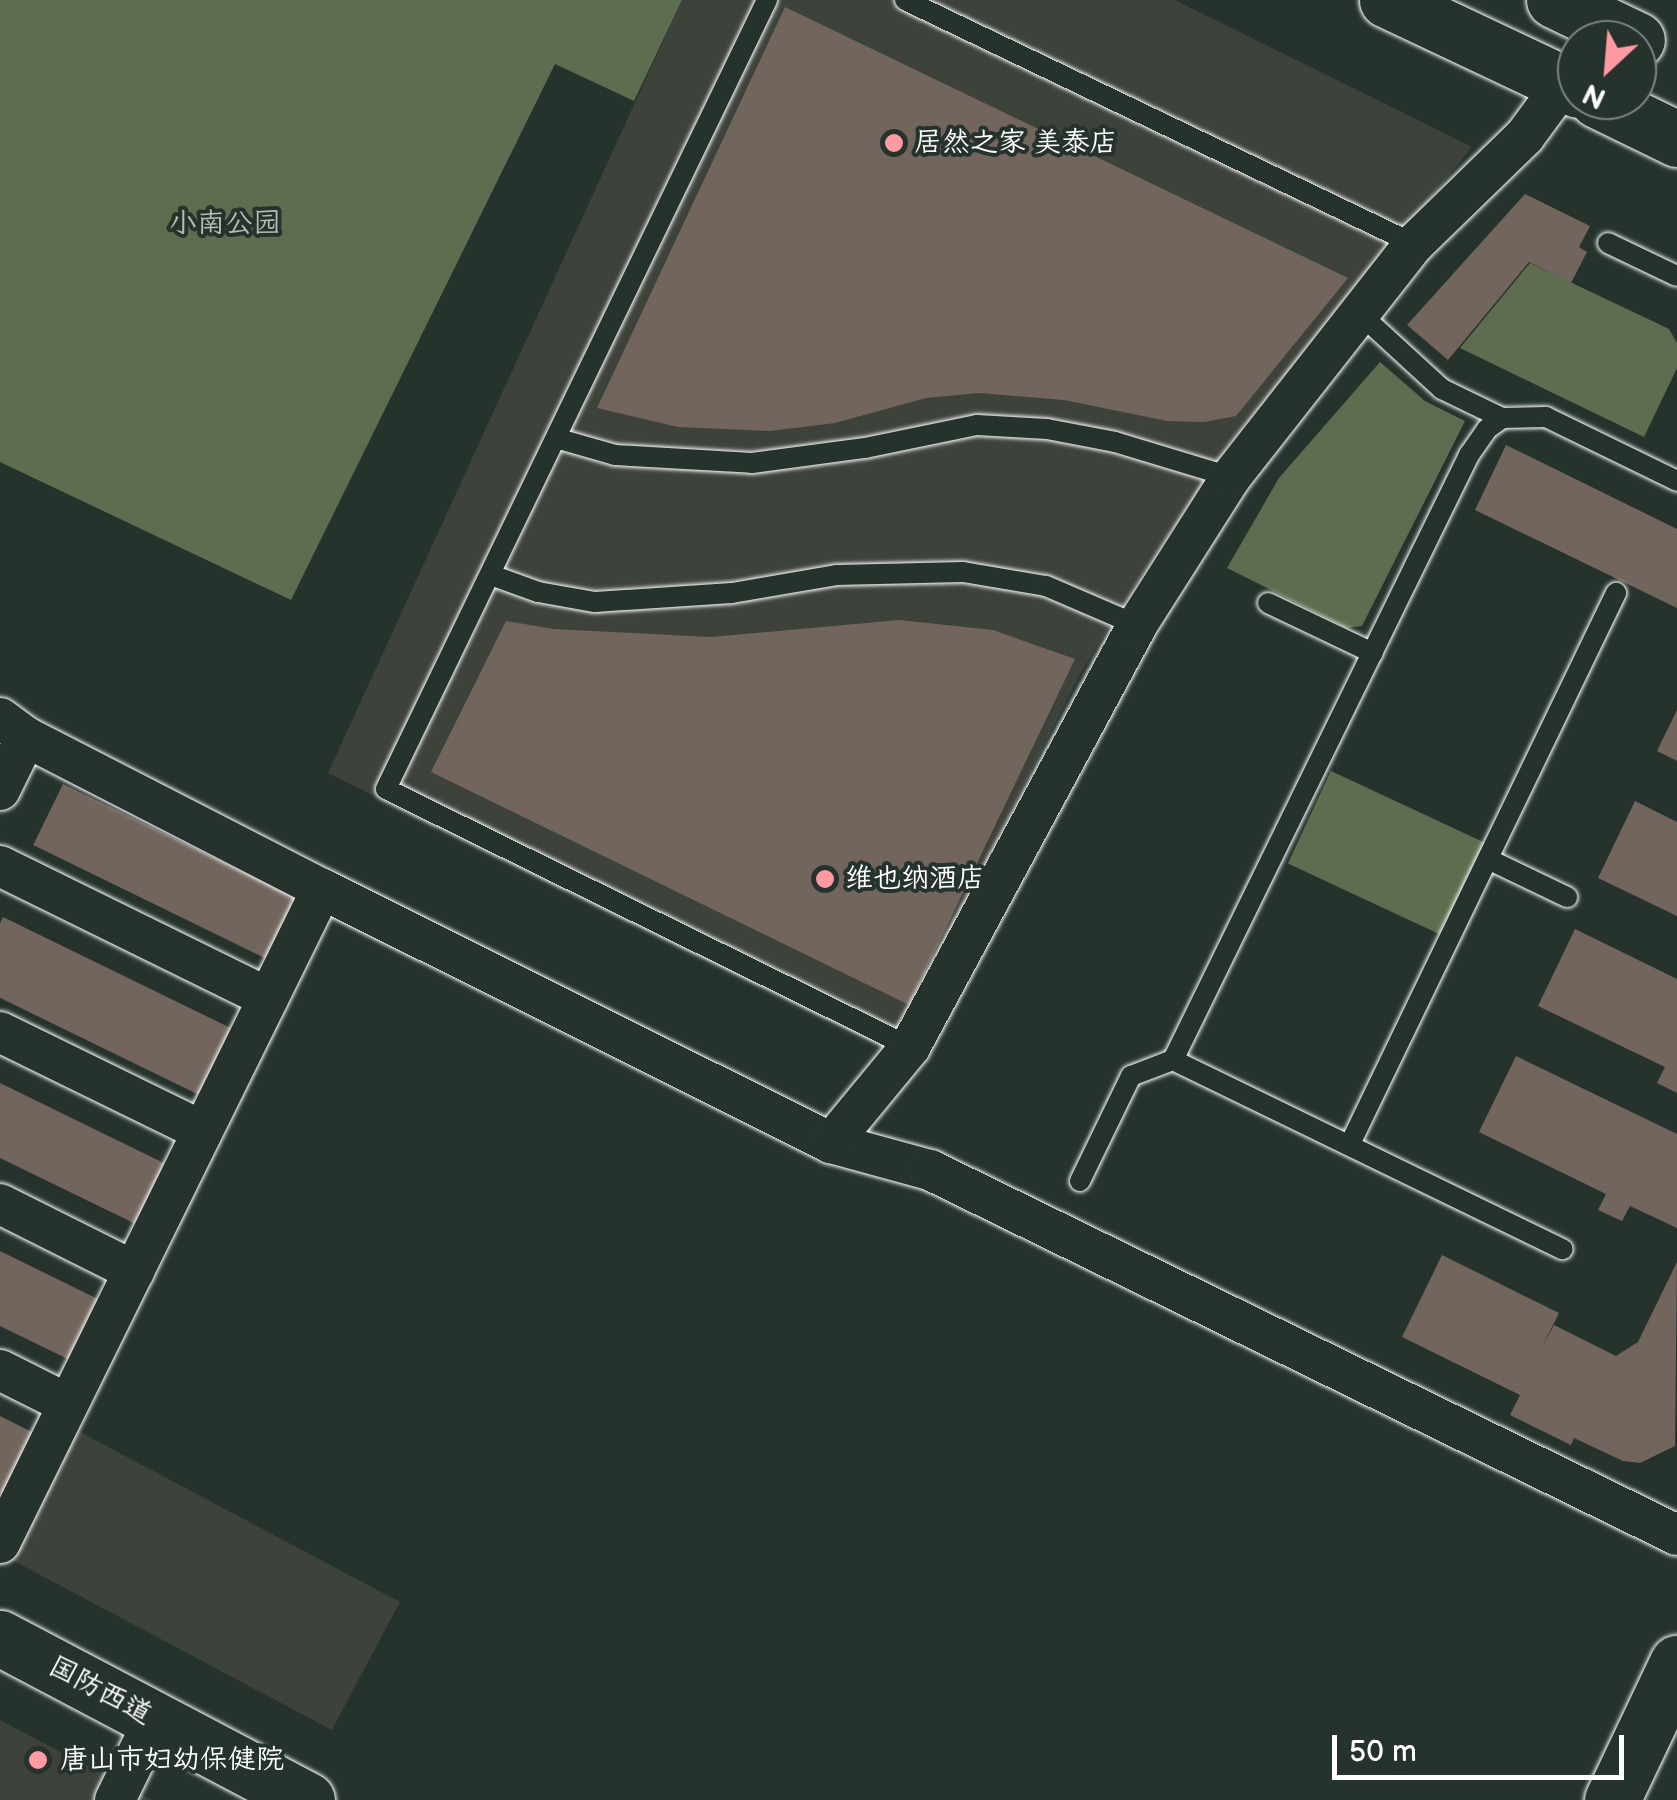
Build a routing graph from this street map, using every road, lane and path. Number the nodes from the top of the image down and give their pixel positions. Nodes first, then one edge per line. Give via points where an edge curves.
1 (767, 0) edge
2 (905, 0) edge
3 (1387, 0) edge
4 (1554, 0) edge
5 (1596, 20) edge
6 (1557, 81) edge
7 (1557, 109) edge
8 (1638, 120) edge
9 (1677, 139) edge
10 (1608, 243) dead end
11 (1414, 244) junction
12 (1677, 276) edge
13 (1358, 312) junction
14 (1502, 418) junction
15 (559, 439) junction
16 (1674, 471) edge
17 (1232, 478) junction
18 (491, 575) junction
19 (1616, 594) dead end
20 (1268, 603) dead end
21 (1137, 625) junction
22 (1373, 653) junction
23 (13, 728) edge
24 (0, 790) edge
25 (1488, 859) junction
26 (0, 866) edge
27 (322, 889) junction
28 (1567, 898) dead end
29 (268, 998) junction
30 (0, 1032) edge
31 (910, 1048) junction
32 (1174, 1060) junction
33 (202, 1131) junction
34 (832, 1143) junction
35 (1350, 1144) junction
36 (1080, 1181) dead end
37 (0, 1204) edge
38 (1563, 1249) dead end
39 (134, 1271) junction
40 (0, 1370) edge
41 (68, 1404) junction
42 (1677, 1535) edge
43 (0, 1542) edge
44 (0, 1638) edge
45 (1677, 1663) edge
46 (154, 1720) junction
47 (115, 1800) edge
48 (307, 1800) edge
49 (1612, 1800) edge

1 - 15 lane
2 - 11 lane
3 - 6 street
4 - 5 street
7 - 11 street
8 - 9 street
10 - 12 lane
11 - 13 street
13 - 14 lane via 1442,389
13 - 17 street
14 - 16 lane via 1546,417
14 - 22 lane via 1470,455
15 - 17 lane via 614,455 752,463 976,424 1115,442
15 - 18 lane
17 - 21 street
18 - 21 lane via 595,602 671,600 856,573 963,572 1046,586
18 - 31 lane via 386,789
19 - 25 lane
20 - 22 lane
21 - 31 street
22 - 32 lane
23 - 24 street
23 - 27 street
25 - 28 lane
25 - 35 lane
26 - 29 street
27 - 29 street
27 - 34 street
29 - 33 street
30 - 33 street
31 - 34 street
32 - 35 lane
32 - 36 lane via 1131,1076
33 - 39 street
34 - 42 street via 930,1170
35 - 38 lane
37 - 39 street
39 - 41 street
40 - 41 street
41 - 43 street
44 - 46 street, 国防西道
45 - 49 street
46 - 47 street
46 - 48 street, 国防西道

